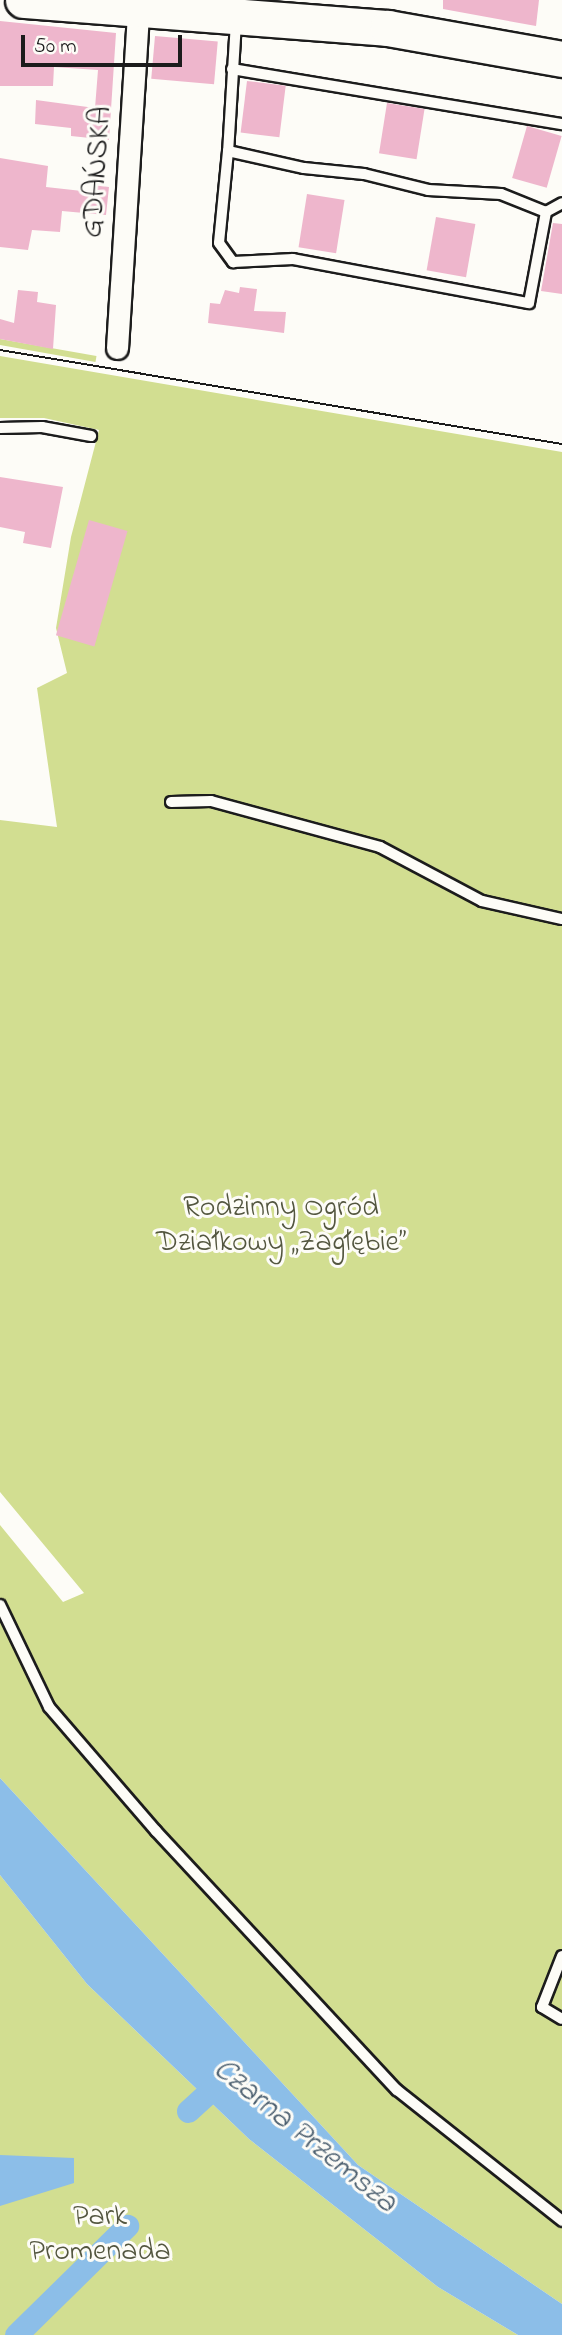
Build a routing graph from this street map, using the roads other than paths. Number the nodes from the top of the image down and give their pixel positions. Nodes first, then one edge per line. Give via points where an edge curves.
1 (23, 0) edge
2 (139, 4) edge
3 (237, 16) junction
4 (562, 59) edge
5 (232, 69) junction
6 (562, 124) edge
7 (228, 151) junction
8 (562, 203) edge
9 (545, 212) junction
10 (117, 348) dead end
11 (0, 428) edge
12 (91, 436) dead end
13 (171, 802) dead end
14 (562, 919) edge
15 (0, 1605) edge
16 (562, 1956) edge
17 (562, 2019) edge
18 (562, 2221) edge

1 - 2 main road
2 - 3 main road
2 - 10 street, GDAŃSKA
3 - 4 main road via 387,28
3 - 5 lane
5 - 6 lane
5 - 7 lane
7 - 9 lane via 429,190 501,194
7 - 9 lane via 219,243 233,262 306,261 529,303
8 - 9 lane
11 - 12 lane via 42,427
13 - 14 lane via 211,801 380,847 482,901
15 - 18 lane via 49,1707 156,1831 397,2090
16 - 17 lane via 542,2007

